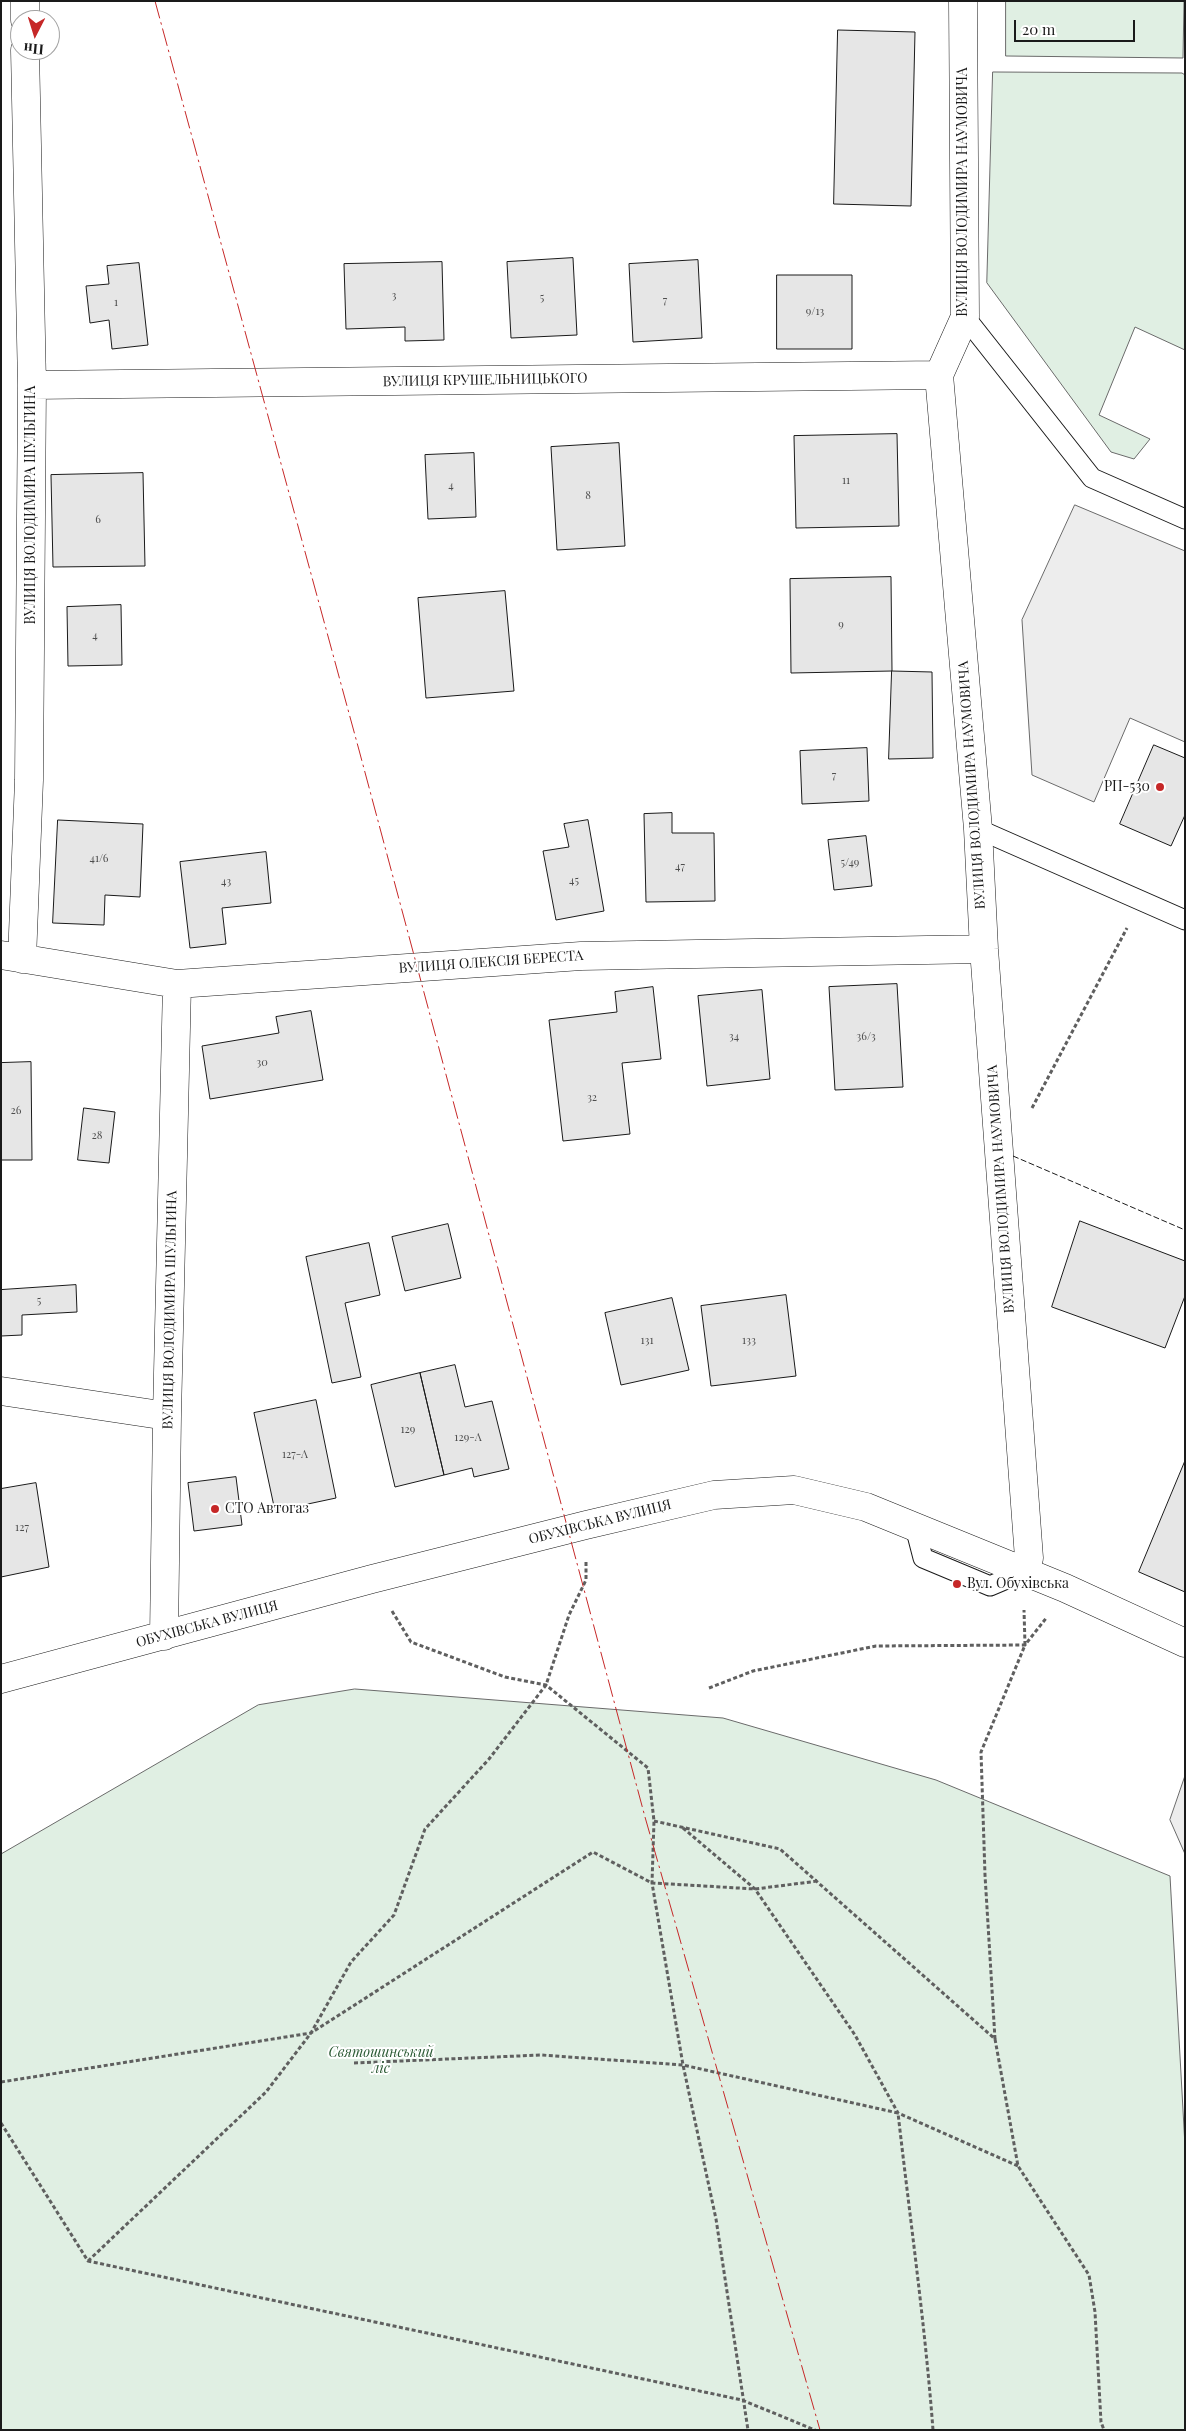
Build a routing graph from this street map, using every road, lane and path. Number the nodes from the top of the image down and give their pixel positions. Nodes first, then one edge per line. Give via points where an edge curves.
1 (963, 1) edge
2 (26, 60) edge
3 (966, 317) junction
4 (939, 375) junction
5 (32, 385) junction
6 (1185, 519) edge
7 (978, 829) junction
8 (1142, 901) junction
9 (1185, 920) edge
10 (984, 949) junction
11 (12, 957) edge
12 (177, 984) junction
13 (997, 1142) junction
14 (1, 1391) edge
15 (167, 1416) junction
16 (586, 1525) junction
17 (1023, 1572) junction
18 (372, 1579) junction
19 (1064, 1588) junction
20 (164, 1636) junction
21 (1185, 1643) edge
22 (1025, 1644) junction
23 (1, 1679) edge
24 (546, 1685) junction
25 (709, 1688) dead end
26 (654, 1821) junction
27 (682, 1827) junction
28 (652, 1882) junction
29 (818, 1882) junction
30 (755, 1890) junction
31 (311, 2033) junction
32 (995, 2039) junction
33 (354, 2063) dead end
34 (683, 2065) junction
35 (1, 2082) edge
36 (898, 2113) junction
37 (1, 2123) edge
38 (1018, 2166) junction
39 (88, 2261) junction
40 (742, 2400) junction
41 (748, 2430) edge
42 (815, 2430) edge
43 (933, 2430) edge
44 (1104, 2430) edge

1 - 3 street, ВУЛИЦЯ ВОЛОДИМИРА НАУМОВИЧА
2 - 5 street, ВУЛИЦЯ ВОЛОДИМИРА ШУЛЬГИНА
3 - 4 street, ВУЛИЦЯ ВОЛОДИМИРА НАУМОВИЧА
3 - 6 lane via 1092,478
4 - 5 street, ВУЛИЦЯ КРУШЕЛЬНИЦЬКОГО
4 - 7 street, ВУЛИЦЯ ВОЛОДИМИРА НАУМОВИЧА
5 - 11 street, ВУЛИЦЯ ВОЛОДИМИРА ШУЛЬГИНА via 29,780
7 - 8 lane
7 - 10 street, ВУЛИЦЯ ВОЛОДИМИРА НАУМОВИЧА
8 - 9 lane
8 - 13 path via 1024,1124
10 - 12 street, ВУЛИЦЯ ОЛЕКСІЯ БЕРЕСТА via 582,956
10 - 13 street, ВУЛИЦЯ ВОЛОДИМИРА НАУМОВИЧА
11 - 12 street, ВУЛИЦЯ ОЛЕКСІЯ БЕРЕСТА
12 - 15 street, ВУЛИЦЯ ВОЛОДИМИРА ШУЛЬГИНА
13 - 17 street, ВУЛИЦЯ ВОЛОДИМИРА НАУМОВИЧА via 1029,1558
14 - 15 street
15 - 20 street, ВУЛИЦЯ ВОЛОДИМИРА ШУЛЬГИНА
16 - 17 street, ОБУХІВСЬКА ВУЛИЦЯ via 714,1495 794,1490 866,1508
16 - 18 street, ОБУХІВСЬКА ВУЛИЦЯ
16 - 24 path via 586,1580 569,1615
17 - 19 street, ОБУХІВСЬКА ВУЛИЦЯ
17 - 22 path
18 - 20 street, ОБУХІВСЬКА ВУЛИЦЯ
18 - 24 path via 411,1642 505,1677
19 - 21 street, ОБУХІВСЬКА ВУЛИЦЯ
19 - 22 path via 1044,1624
20 - 23 street, ОБУХІВСЬКА ВУЛИЦЯ
22 - 25 path via 876,1646 753,1671
22 - 32 path via 981,1752
24 - 26 path via 648,1768
24 - 31 path via 489,1759 425,1830 394,1915 351,1962
26 - 27 path
26 - 28 path
27 - 29 path via 780,1849
27 - 30 path
28 - 30 path
28 - 31 path via 593,1852
28 - 34 path
29 - 30 path
29 - 32 path
30 - 36 path via 855,2035
31 - 35 path
31 - 39 path via 266,2092
32 - 38 path
33 - 34 path via 541,2055
34 - 36 path
34 - 40 path via 716,2219
36 - 38 path
36 - 43 path via 928,2356
37 - 39 path
38 - 44 path via 1089,2275
39 - 40 path
40 - 41 path
40 - 42 path

